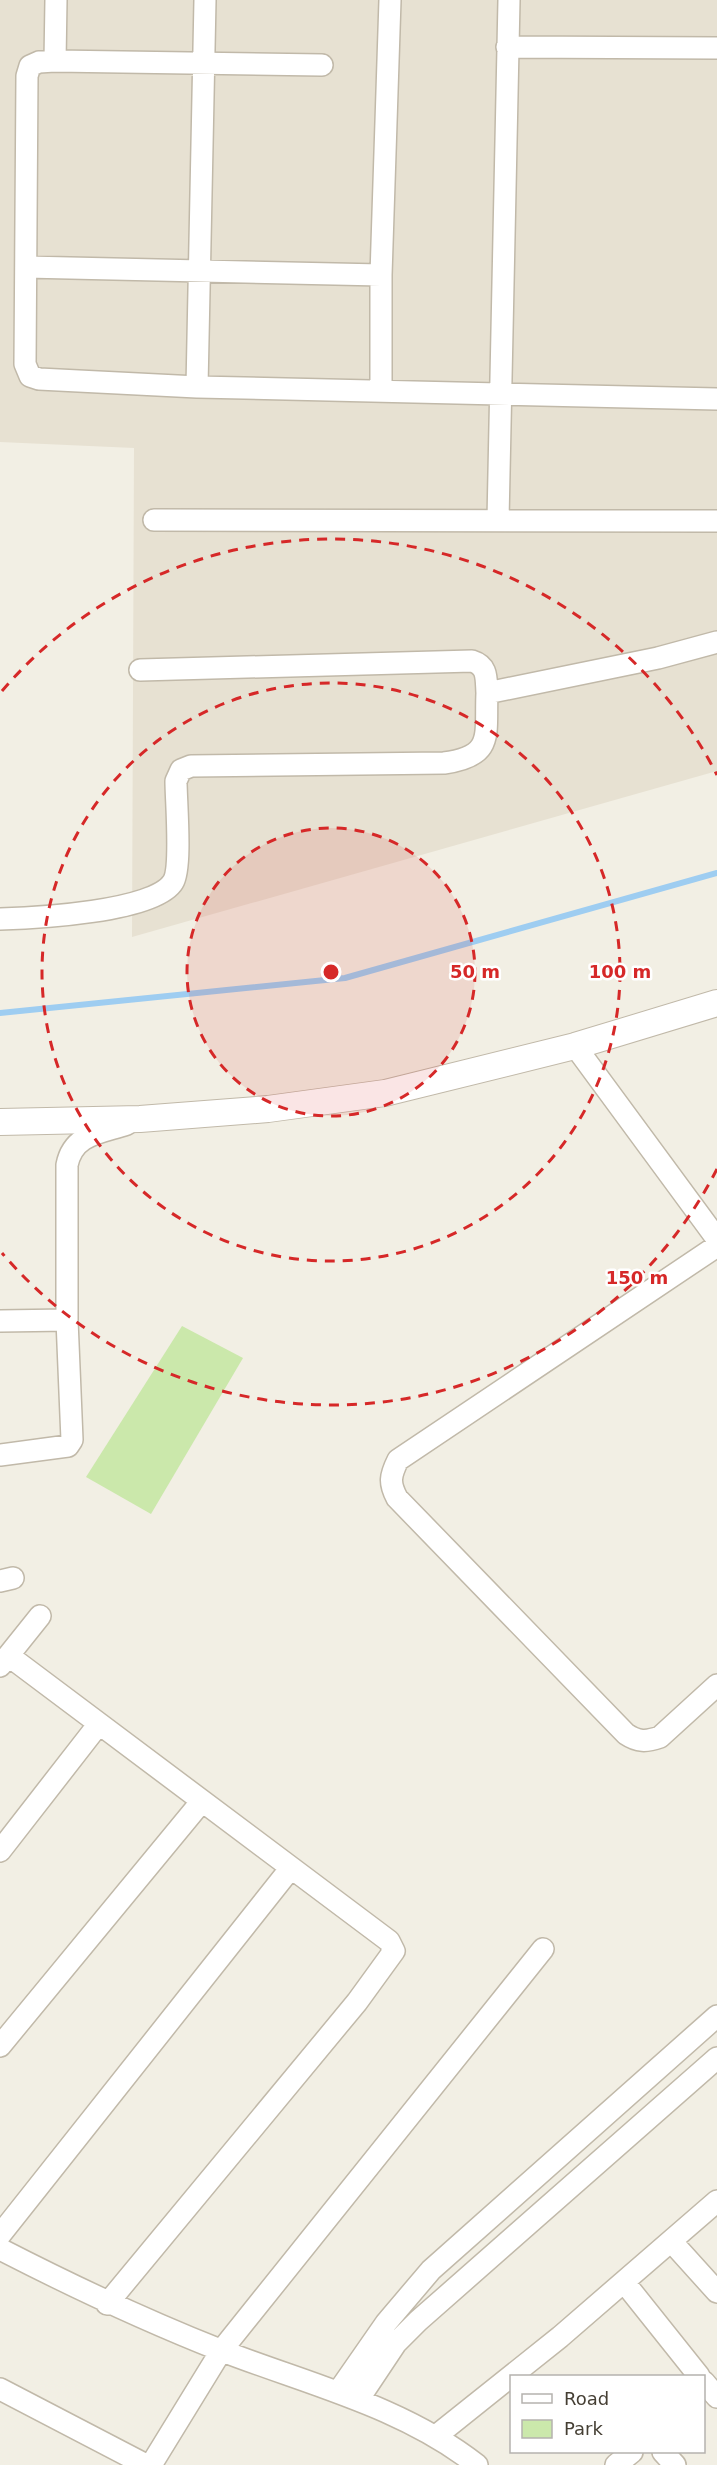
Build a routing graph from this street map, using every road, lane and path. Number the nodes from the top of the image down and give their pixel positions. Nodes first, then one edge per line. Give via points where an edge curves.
1 (57, 0) edge
2 (205, 0) edge
3 (390, 0) edge
4 (509, 0) edge
5 (507, 47) junction
6 (717, 48) edge
7 (55, 61) junction
8 (204, 62) junction
9 (322, 66) dead end
10 (26, 267) junction
11 (199, 270) junction
12 (381, 275) junction
13 (197, 387) junction
14 (381, 391) junction
15 (502, 394) junction
16 (717, 399) edge
17 (154, 520) dead end
18 (498, 520) junction
19 (717, 521) edge
20 (717, 642) edge
21 (140, 670) dead end
22 (487, 693) junction
23 (0, 919) edge
24 (717, 1003) edge
25 (575, 1046) junction
26 (140, 1119) junction
27 (0, 1122) edge
28 (717, 1239) edge
29 (717, 1246) edge
30 (67, 1320) junction
31 (0, 1322) edge
32 (0, 1455) edge
33 (40, 1616) dead end
34 (4, 1661) edge
35 (717, 1685) edge
36 (98, 1725) junction
37 (202, 1801) junction
38 (0, 1851) edge
39 (290, 1869) junction
40 (543, 1949) dead end
41 (717, 2016) edge
42 (0, 2046) edge
43 (717, 2058) edge
44 (717, 2201) edge
45 (0, 2235) edge
46 (671, 2241) junction
47 (0, 2249) edge
48 (624, 2282) junction
49 (717, 2292) edge
50 (107, 2304) junction
51 (221, 2350) junction
52 (512, 2375) edge
53 (697, 2375) edge
54 (510, 2377) edge
55 (0, 2389) edge
56 (338, 2392) junction
57 (358, 2400) junction
58 (436, 2436) junction
59 (630, 2453) edge
60 (665, 2453) edge
61 (148, 2465) edge
62 (477, 2465) edge
63 (616, 2465) edge
64 (675, 2465) edge

1 - 7 street
2 - 8 street
3 - 12 street
4 - 5 street
5 - 6 street
5 - 15 street
7 - 8 street
7 - 10 street via 30,66 27,76
8 - 9 street
8 - 11 street
10 - 11 street
10 - 13 street via 25,364 30,376
11 - 12 street
11 - 13 street
12 - 14 street
13 - 14 street
14 - 15 street
15 - 16 street
15 - 18 street
17 - 18 street
18 - 19 street
20 - 22 street
21 - 22 street via 472,661 485,670
22 - 23 street via 485,742 476,754 463,760 191,766 181,770 176,781 177,864 173,882 160,894 141,902 79,913
24 - 25 street
25 - 26 street via 385,1093 268,1109
25 - 28 street
26 - 27 street
26 - 30 street via 85,1138 69,1153
29 - 35 street via 398,1460 390,1484 397,1498 635,1740 660,1737
30 - 31 street
30 - 32 street via 72,1440 58,1449
33 - 34 street
34 - 36 street
36 - 37 street
36 - 38 street
37 - 39 street
37 - 42 street
39 - 45 street
39 - 50 street via 388,1941 393,1956
40 - 51 street
41 - 56 street via 431,2270 386,2323
43 - 57 street via 418,2321 396,2343
44 - 46 street
46 - 48 street
46 - 49 street
47 - 50 street
48 - 52 street
48 - 53 street
50 - 51 street
51 - 56 street
51 - 61 street
54 - 58 street
55 - 61 street
56 - 57 street
57 - 58 street
58 - 62 street
59 - 63 street
60 - 64 street

